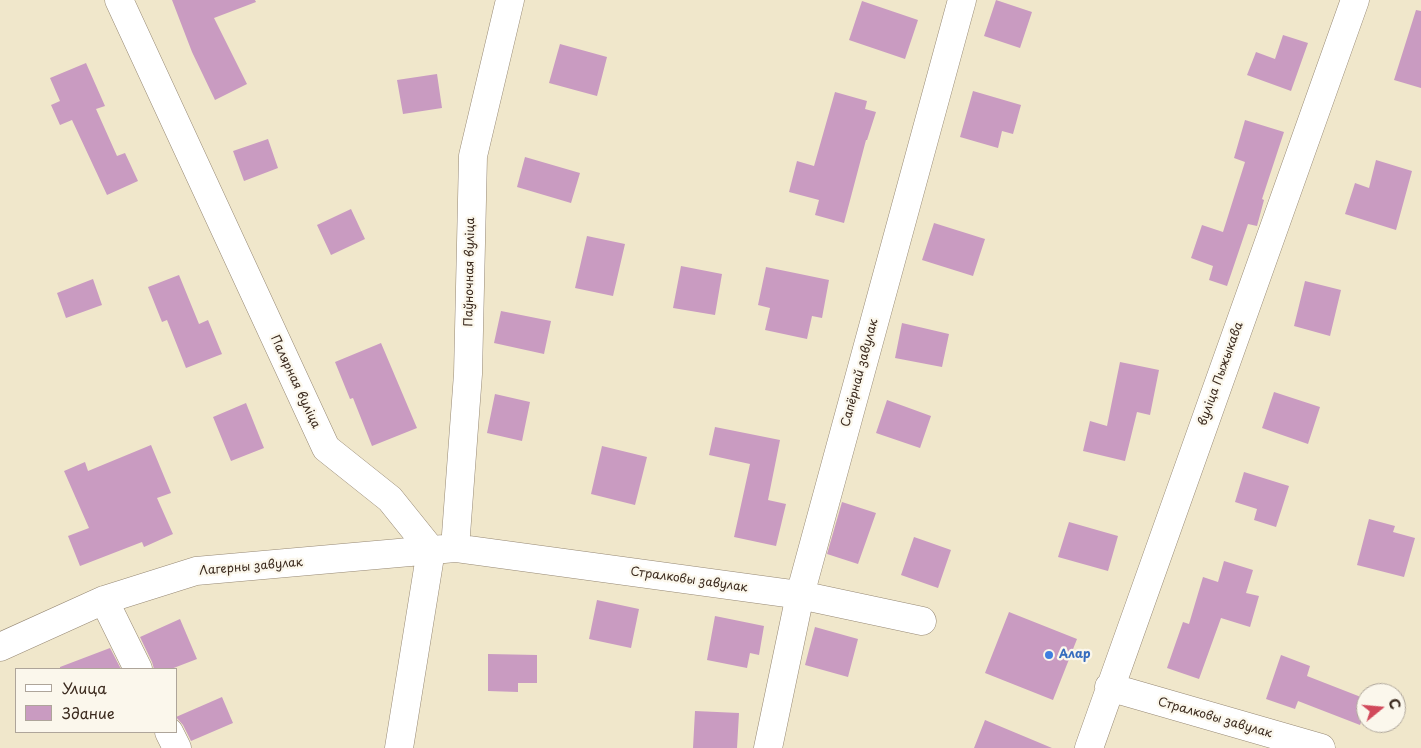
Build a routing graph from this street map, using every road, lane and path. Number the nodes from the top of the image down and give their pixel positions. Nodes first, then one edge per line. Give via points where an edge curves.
1 (118, 0) edge
2 (510, 0) edge
3 (962, 0) edge
4 (1354, 0) edge
5 (443, 549) junction
6 (800, 595) junction
7 (104, 600) junction
8 (922, 622) dead end
9 (0, 647) edge
10 (138, 668) edge
11 (1109, 687) junction
12 (170, 733) edge
13 (177, 748) edge
14 (399, 748) edge
15 (768, 748) edge
16 (1088, 748) edge
17 (1321, 748) edge

1 - 5 street, Палярная вуліца via 326,448 390,499
2 - 5 street, Паўночная вуліца via 473,156 468,374
3 - 6 street, Сапёрнай завулак
4 - 11 street, вуліца Пыжыкава
5 - 6 street, Стралковы завулак
5 - 7 street, Лагерны завулак via 196,571
5 - 14 street
6 - 8 street, Стралковы завулак
6 - 15 street, Сапёрнай завулак
7 - 9 street, Лагерны завулак
7 - 10 street
11 - 16 street, вуліца Пыжыкава
11 - 17 street, Стралковы завулак
12 - 13 street

